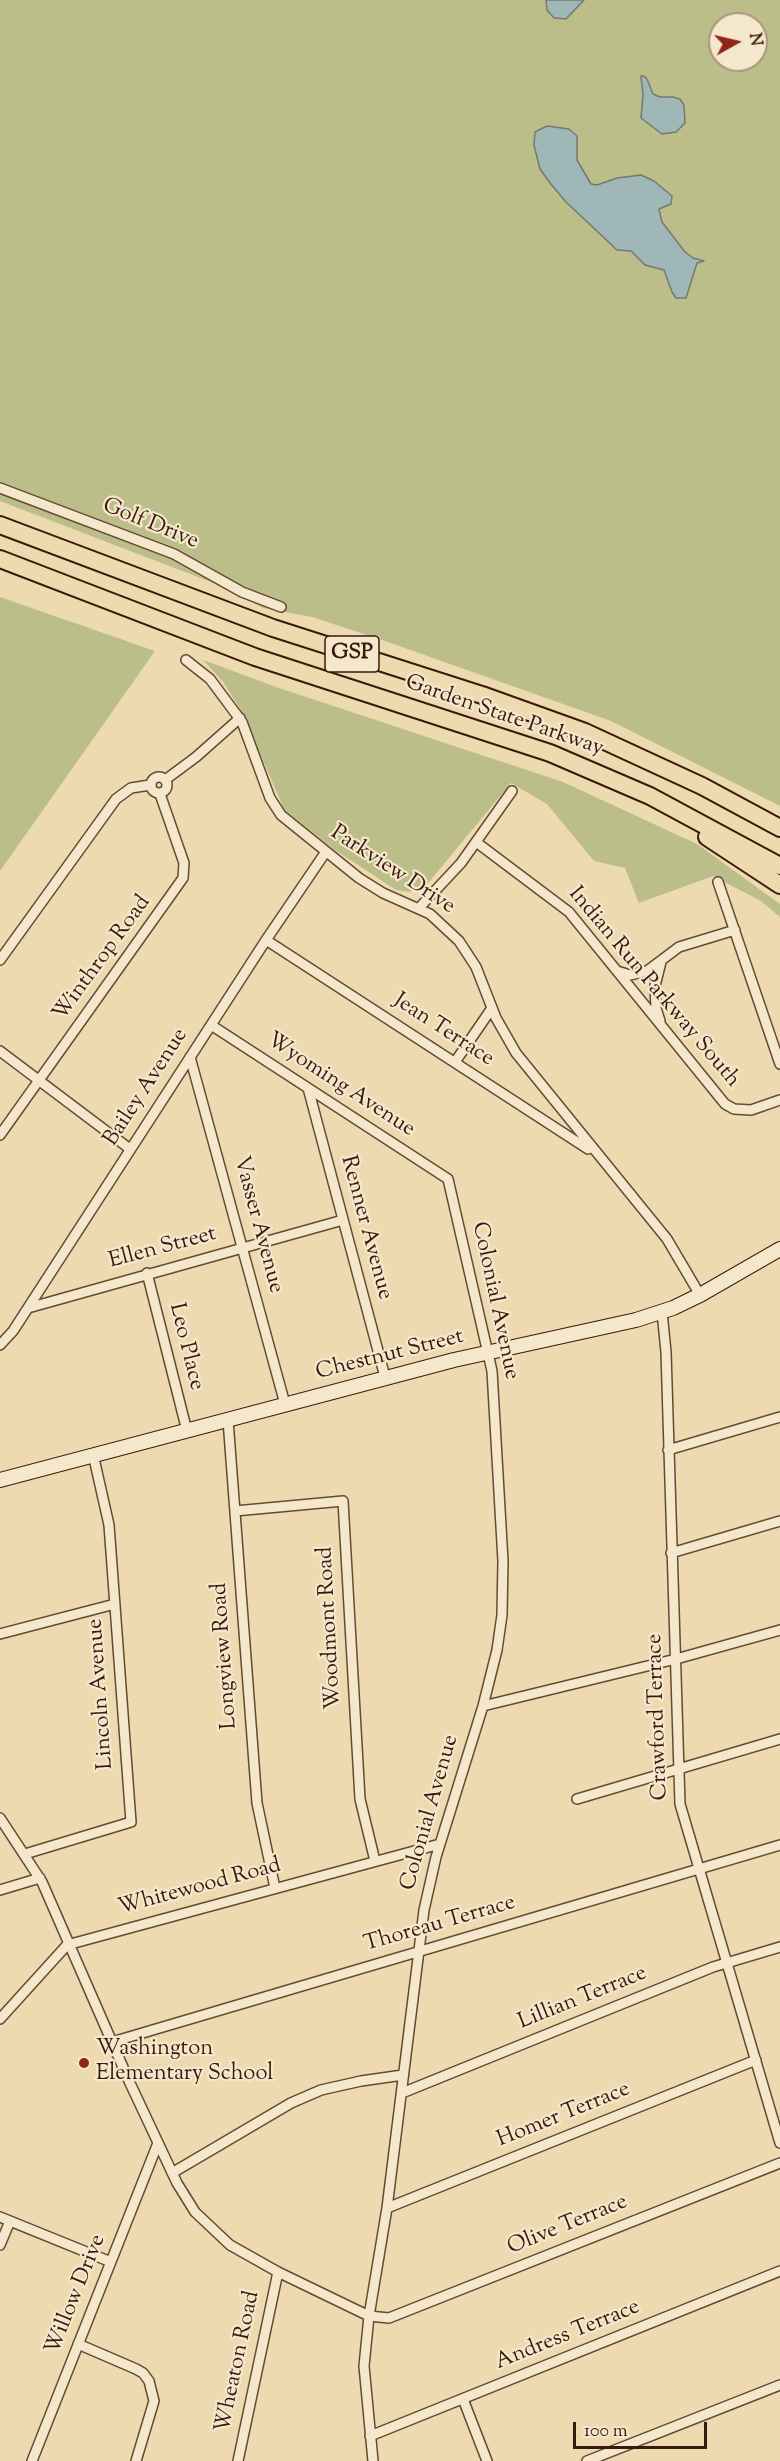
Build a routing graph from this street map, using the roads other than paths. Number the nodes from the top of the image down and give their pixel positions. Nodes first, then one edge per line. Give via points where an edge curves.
1 (0, 488) edge
2 (0, 525) edge
3 (0, 561) edge
4 (281, 607) dead end
5 (186, 660) dead end
6 (240, 718) junction
7 (165, 780) junction
8 (150, 785) junction
9 (702, 786) junction
10 (634, 789) junction
11 (512, 791) dead end
12 (160, 794) junction
13 (780, 823) edge
14 (780, 828) edge
15 (476, 842) junction
16 (325, 852) junction
17 (780, 866) edge
18 (718, 882) dead end
19 (780, 885) edge
20 (419, 908) junction
21 (735, 930) junction
22 (266, 940) junction
23 (0, 960) edge
24 (661, 962) junction
25 (616, 971) junction
26 (492, 1008) junction
27 (211, 1025) junction
28 (663, 1030) junction
29 (0, 1051) edge
30 (190, 1057) junction
31 (455, 1062) junction
32 (780, 1064) edge
33 (39, 1081) junction
34 (308, 1088) junction
35 (780, 1100) edge
36 (0, 1135) edge
37 (130, 1149) junction
38 (598, 1155) junction
39 (448, 1179) joint
40 (343, 1220) junction
41 (243, 1247) junction
42 (780, 1249) edge
43 (147, 1274) junction
44 (700, 1295) junction
45 (28, 1308) junction
46 (662, 1312) junction
47 (0, 1345) edge
48 (488, 1353) junction
49 (385, 1377) junction
50 (285, 1404) junction
51 (780, 1417) edge
52 (228, 1420) junction
53 (187, 1431) junction
54 (668, 1450) junction
55 (93, 1454) junction
56 (0, 1480) edge
57 (235, 1511) junction
58 (780, 1521) edge
59 (671, 1553) junction
60 (115, 1604) junction
61 (780, 1630) edge
62 (0, 1634) edge
63 (676, 1659) junction
64 (483, 1706) junction
65 (780, 1739) edge
66 (679, 1769) junction
67 (577, 1799) dead end
68 (0, 1818) edge
69 (440, 1844) junction
70 (780, 1845) edge
71 (25, 1854) junction
72 (375, 1861) junction
73 (700, 1869) junction
74 (40, 1878) junction
75 (275, 1888) junction
76 (0, 1890) edge
77 (69, 1944) junction
78 (780, 1947) edge
79 (419, 1952) junction
80 (727, 1963) junction
81 (0, 2019) edge
82 (112, 2042) junction
83 (756, 2060) junction
84 (403, 2075) junction
85 (402, 2093) junction
86 (158, 2143) junction
87 (780, 2143) edge
88 (780, 2163) edge
89 (172, 2173) junction
90 (387, 2208) junction
91 (0, 2217) edge
92 (10, 2221) junction
93 (0, 2245) edge
94 (111, 2262) junction
95 (780, 2271) edge
96 (278, 2272) junction
97 (369, 2316) junction
98 (78, 2344) junction
99 (780, 2385) edge
100 (463, 2399) junction
101 (370, 2436) junction
102 (32, 2461) edge
103 (136, 2461) edge
104 (238, 2461) edge
105 (373, 2461) edge
106 (487, 2461) edge
107 (587, 2461) edge

1 - 4 street, Golf Drive via 174,554 242,592
2 - 9 highway, Garden State Parkway / GSP via 273,628 551,719
3 - 10 highway, Garden State Parkway / GSP via 263,660 533,747
5 - 6 street, Parkview Drive via 210,679
6 - 7 street
6 - 16 street, Parkview Drive via 276,809
7 - 8 street via 157,777
7 - 12 street via 167,788
8 - 12 street
8 - 23 street via 131,788 116,799
9 - 13 highway
9 - 14 highway, Garden State Parkway / GSP
10 - 17 highway, Garden State Parkway / GSP
10 - 19 highway
11 - 15 street
12 - 33 street, Winthrop Road via 184,863 183,878
15 - 20 street
15 - 25 street, Indian Run Parkway South via 563,906
16 - 20 street, Parkview Drive via 375,888
16 - 22 street, Bailey Avenue
18 - 21 street
20 - 26 street, Parkview Drive via 464,947
21 - 24 street via 684,945
21 - 32 street
22 - 27 street, Bailey Avenue
22 - 31 street, Jean Terrace
24 - 25 street via 636,974
24 - 28 street via 655,993
25 - 28 street, Indian Run Parkway South
26 - 31 street
26 - 38 street, Parkview Drive via 522,1062
27 - 30 street, Bailey Avenue
27 - 34 street, Wyoming Avenue
28 - 35 street, Indian Run Parkway South via 729,1107 751,1110
29 - 33 street
30 - 37 street, Bailey Avenue
30 - 41 street, Vasser Avenue
31 - 38 street, Jean Terrace
33 - 36 street, Winthrop Road
33 - 37 street
34 - 39 street, Wyoming Avenue
34 - 40 street, Renner Avenue
37 - 45 street, Bailey Avenue
38 - 44 street, Parkview Drive via 670,1244
39 - 48 street, Colonial Avenue
40 - 41 street, Ellen Street
40 - 49 street, Renner Avenue
41 - 43 street, Ellen Street
41 - 50 street, Vasser Avenue
42 - 44 main road, Chestnut Street
43 - 45 street, Ellen Street
43 - 53 street, Leo Place
44 - 46 main road, Chestnut Street
45 - 47 street, Bailey Avenue
46 - 48 main road, Chestnut Street
46 - 54 street, Crawford Terrace
48 - 49 main road, Chestnut Street
48 - 64 street, Colonial Avenue via 504,1561 499,1638
49 - 50 main road, Chestnut Street
50 - 52 main road, Chestnut Street
51 - 54 street
52 - 53 main road, Chestnut Street
52 - 57 street, Longview Road
53 - 55 main road, Chestnut Street
54 - 59 street, Crawford Terrace
55 - 56 main road, Chestnut Street
55 - 60 street, Lincoln Avenue via 109,1525
57 - 72 street, Woodmont Road via 343,1501 360,1799
57 - 75 street, Longview Road via 257,1803
58 - 59 street
59 - 63 street, Crawford Terrace
60 - 62 street
60 - 71 street, Lincoln Avenue via 131,1822
61 - 63 street
63 - 64 street
63 - 66 street, Crawford Terrace
64 - 69 street, Colonial Avenue
65 - 66 street
66 - 67 street
66 - 73 street, Crawford Terrace via 681,1807
68 - 71 street
69 - 72 street, Whitewood Road
69 - 79 street, Colonial Avenue via 424,1910
70 - 73 street, Thoreau Terrace
71 - 74 street
72 - 75 street, Whitewood Road
73 - 79 street, Thoreau Terrace
73 - 80 street, Crawford Terrace
74 - 76 street
74 - 77 street
75 - 77 street, Whitewood Road
77 - 81 street
77 - 82 street
78 - 80 street, Lillian Terrace
79 - 82 street, Thoreau Terrace
79 - 84 street, Colonial Avenue
80 - 83 street, Crawford Terrace
80 - 85 street, Lillian Terrace
82 - 86 street
83 - 87 street, Crawford Terrace
83 - 90 street, Homer Terrace
84 - 85 street, Colonial Avenue
84 - 89 street via 321,2090 291,2103
85 - 90 street, Colonial Avenue
86 - 89 street
86 - 94 street, Willow Drive
88 - 97 street, Olive Terrace via 389,2318
89 - 96 street via 195,2212 212,2229 230,2245
90 - 97 street, Colonial Avenue
91 - 92 street
92 - 93 street
92 - 94 street
94 - 98 street, Willow Drive
95 - 100 street, Andress Terrace
96 - 97 street
96 - 104 street, Wheaton Road
97 - 101 street, Colonial Avenue via 364,2366
98 - 102 street, Willow Drive
98 - 103 street via 136,2369 149,2381 154,2401
99 - 107 street
100 - 101 street, Andress Terrace
100 - 106 street
101 - 105 street, Colonial Avenue

